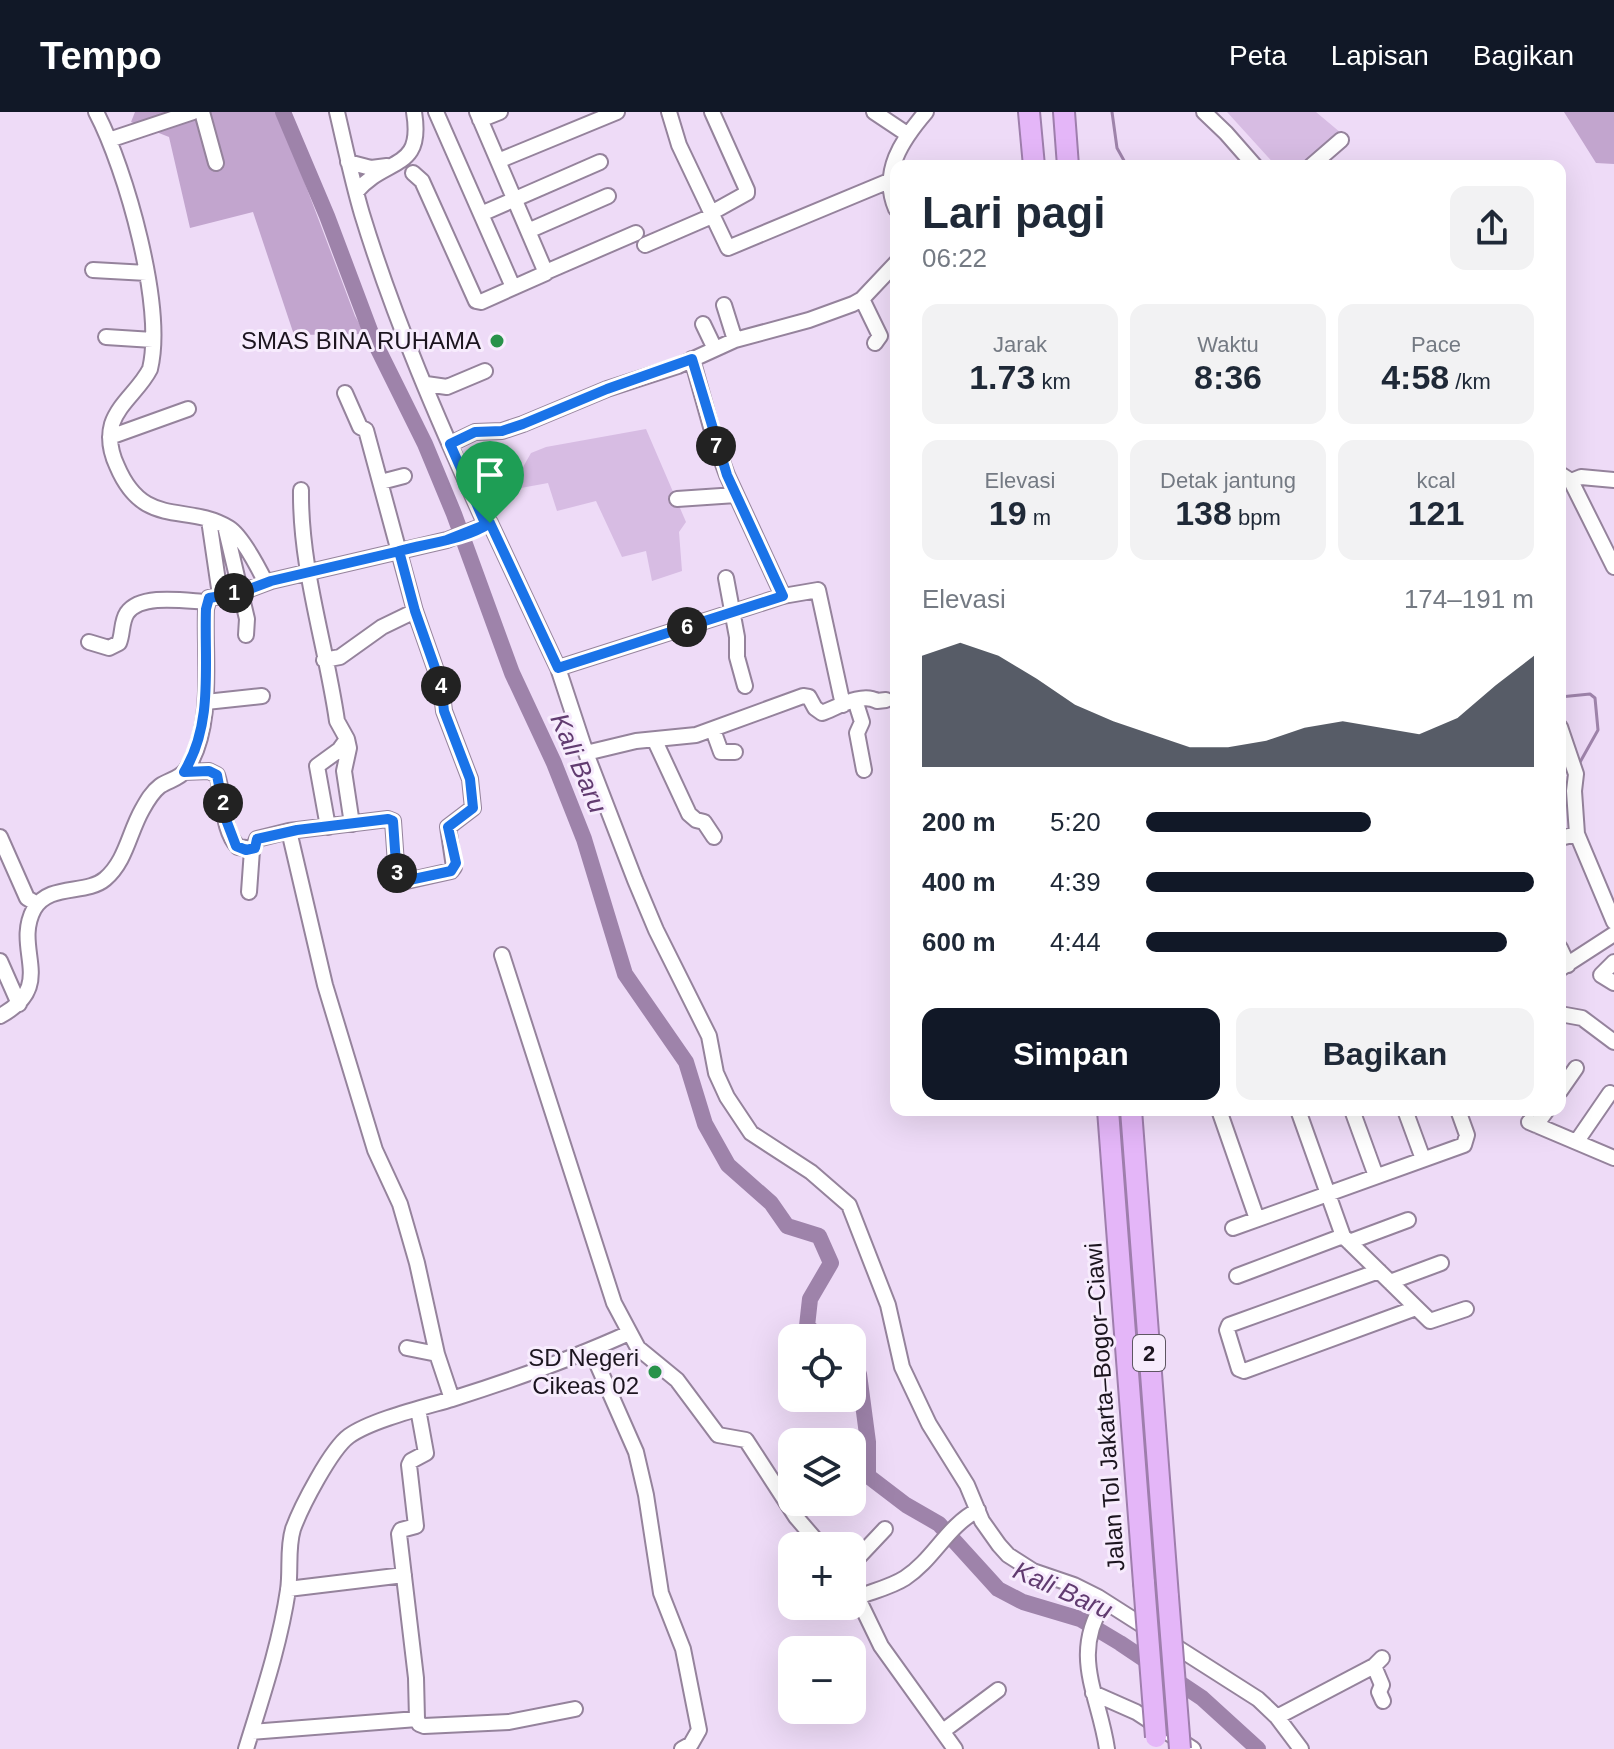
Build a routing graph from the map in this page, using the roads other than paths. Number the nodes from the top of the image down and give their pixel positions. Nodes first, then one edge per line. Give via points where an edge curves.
1 (96, 112) edge
2 (193, 112) edge
3 (202, 112) edge
4 (337, 112) edge
5 (414, 112) edge
6 (436, 112) edge
7 (500, 112) edge
8 (617, 112) edge
9 (669, 112) edge
10 (712, 112) edge
11 (874, 112) edge
12 (926, 112) edge
13 (1029, 112) edge
14 (1064, 112) edge
15 (1204, 112) edge
16 (479, 116) edge
17 (907, 134) junction
18 (109, 140) junction
19 (1341, 140) dead end
20 (894, 160) edge
21 (1033, 160) edge
22 (1068, 160) edge
23 (1250, 160) edge
24 (1318, 160) edge
25 (498, 161) junction
26 (348, 162) junction
27 (600, 162) dead end
28 (216, 163) dead end
29 (391, 165) junction
30 (413, 173) dead end
31 (890, 177) edge
32 (889, 181) junction
33 (356, 192) junction
34 (890, 193) edge
35 (608, 196) dead end
36 (513, 198) junction
37 (481, 214) junction
38 (712, 215) junction
39 (528, 231) junction
40 (636, 233) dead end
41 (645, 245) dead end
42 (93, 270) dead end
43 (890, 270) edge
44 (546, 272) junction
45 (147, 273) junction
46 (513, 287) junction
47 (862, 299) junction
48 (724, 305) dead end
49 (703, 324) dead end
50 (106, 337) dead end
51 (153, 340) junction
52 (735, 340) junction
53 (875, 343) dead end
54 (715, 349) junction
55 (692, 359) junction
56 (485, 371) dead end
57 (426, 384) junction
58 (345, 393) dead end
59 (188, 409) dead end
60 (110, 437) junction
61 (450, 444) junction
62 (404, 476) dead end
63 (1566, 478) edge
64 (1614, 480) edge
65 (381, 482) junction
66 (1566, 483) edge
67 (301, 490) dead end
68 (736, 495) junction
69 (677, 499) dead end
70 (209, 520) junction
71 (225, 526) junction
72 (483, 527) junction
73 (399, 551) junction
74 (1614, 567) edge
75 (308, 572) junction
76 (726, 578) dead end
77 (266, 583) junction
78 (239, 593) junction
79 (783, 596) junction
80 (214, 598) junction
81 (415, 611) junction
82 (731, 613) junction
83 (246, 635) dead end
84 (89, 642) dead end
85 (324, 660) junction
86 (558, 668) junction
87 (745, 686) dead end
88 (262, 696) dead end
89 (886, 700) dead end
90 (206, 702) junction
91 (849, 703) junction
92 (713, 730) junction
93 (347, 739) junction
94 (655, 741) junction
95 (1566, 745) edge
96 (735, 752) dead end
97 (586, 753) junction
98 (864, 770) dead end
99 (184, 772) junction
100 (1576, 774) junction
101 (1566, 777) edge
102 (1567, 793) edge
103 (352, 824) junction
104 (328, 827) junction
105 (289, 831) junction
106 (1577, 834) junction
107 (0, 837) edge
108 (714, 837) dead end
109 (1566, 837) edge
110 (252, 850) junction
111 (249, 892) dead end
112 (37, 904) junction
113 (1614, 922) edge
114 (1614, 934) edge
115 (502, 955) dead end
116 (0, 961) edge
117 (1614, 962) edge
118 (1566, 966) edge
119 (1614, 983) edge
120 (19, 1004) junction
121 (1566, 1015) edge
122 (0, 1016) edge
123 (1614, 1042) edge
124 (1576, 1068) dead end
125 (1566, 1082) edge
126 (1610, 1093) dead end
127 (1108, 1116) edge
128 (1131, 1116) edge
129 (1221, 1116) edge
130 (1300, 1116) edge
131 (1354, 1116) edge
132 (1407, 1116) edge
133 (1460, 1116) edge
134 (1540, 1116) edge
135 (1577, 1141) junction
136 (1614, 1158) edge
137 (1423, 1159) junction
138 (1376, 1176) junction
139 (1328, 1194) junction
140 (1257, 1219) junction
141 (1408, 1220) dead end
142 (1233, 1228) dead end
143 (1346, 1239) junction
144 (1441, 1263) dead end
145 (1379, 1271) junction
146 (1237, 1276) dead end
147 (1390, 1282) junction
148 (1416, 1308) junction
149 (1466, 1309) dead end
150 (629, 1333) junction
151 (407, 1348) dead end
152 (591, 1350) junction
153 (437, 1354) junction
154 (452, 1399) junction
155 (418, 1409) junction
156 (978, 1510) junction
157 (885, 1529) dead end
158 (809, 1532) edge
159 (866, 1549) edge
160 (404, 1575) junction
161 (288, 1589) junction
162 (866, 1589) edge
163 (1104, 1602) junction
164 (866, 1615) edge
165 (998, 1690) dead end
166 (1093, 1693) junction
167 (1383, 1701) dead end
168 (575, 1709) dead end
169 (1277, 1717) junction
170 (417, 1719) junction
171 (943, 1731) junction
172 (252, 1732) junction
173 (1156, 1743) edge
174 (246, 1749) edge
175 (682, 1749) edge
176 (955, 1749) edge
177 (1107, 1749) edge
178 (1180, 1749) edge
179 (1193, 1749) edge
180 (1301, 1749) edge

1 - 18 street
2 - 18 street
3 - 28 street
4 - 26 street
5 - 29 street via 415,146
6 - 37 street
7 - 16 street
8 - 25 street
9 - 38 street
10 - 38 street via 747,193
11 - 17 street
12 - 17 street
13 - 21 highway
14 - 22 highway
15 - 23 street
16 - 25 street
17 - 20 street
18 - 45 street
19 - 24 street
25 - 36 street
26 - 29 street via 371,168
26 - 33 street
27 - 36 street
29 - 33 street
30 - 46 street via 422,181 476,301
31 - 32 street
32 - 34 street
32 - 38 street via 731,247 725,246
33 - 57 street
35 - 39 street
36 - 37 street
36 - 39 street
37 - 46 street
38 - 41 street
39 - 44 street
40 - 44 street
42 - 45 street
43 - 47 street
44 - 46 street
45 - 51 street
47 - 52 street
47 - 53 street via 880,336
48 - 52 street
49 - 54 street
50 - 51 street
51 - 60 street via 150,369 116,416
52 - 54 street
54 - 55 street
55 - 61 street via 523,424 475,432
55 - 68 street
56 - 57 street via 447,387
57 - 61 street
58 - 65 street via 360,427 366,429
59 - 60 street
60 - 70 street via 119,471 145,502
61 - 72 street
62 - 65 street
63 - 64 street
65 - 73 street
66 - 74 street
67 - 75 street
68 - 69 street
68 - 79 street
70 - 71 street
70 - 80 street
71 - 77 street via 236,534
71 - 78 street
72 - 73 street
72 - 86 street
73 - 75 street
73 - 81 street
75 - 77 street
75 - 85 street
76 - 82 street
77 - 78 street
78 - 80 street
78 - 83 street
79 - 82 street
79 - 91 street via 820,592
80 - 84 street via 137,605 127,613 119,643 109,648
80 - 90 street
81 - 85 street via 340,657
81 - 103 street via 470,779 473,808 448,827 456,863 451,871 400,882 393,821
82 - 86 street
82 - 87 street
85 - 93 street via 337,721
86 - 97 street
88 - 90 street
89 - 91 street via 867,697
90 - 99 street
91 - 92 street via 822,713 803,696
91 - 98 street via 862,722 857,733
92 - 94 street
92 - 96 street via 721,752
93 - 103 street via 344,771
93 - 104 street via 317,766
94 - 97 street
94 - 108 street via 689,814 704,822
95 - 100 street
97 - 156 street via 656,930 709,1036 727,1097 751,1133 811,1172 849,1205 888,1305 902,1367
99 - 110 street via 217,775 233,841
99 - 112 street via 149,797 125,851 105,879
100 - 101 street
100 - 102 street
102 - 106 street
103 - 104 street
104 - 105 street
105 - 110 street via 258,838
105 - 153 street via 325,985 375,1150 400,1204
106 - 109 street
106 - 113 street
107 - 112 street via 27,898
110 - 111 street
112 - 120 street via 28,925 31,979
114 - 118 street
115 - 150 street via 602,1270
116 - 120 street
117 - 119 street via 1601,975
120 - 122 street
121 - 123 street via 1582,1018
124 - 125 street
126 - 135 street
127 - 173 highway, Jalan Tol Jakarta–Bogor–Ciawi / 2, bridge
128 - 178 highway, Jalan Tol Jakarta–Bogor–Ciawi / 2, bridge
129 - 140 street
130 - 139 street
131 - 138 street
132 - 137 street
133 - 137 street via 1467,1135 1464,1145
134 - 135 street via 1532,1123
135 - 136 street
137 - 138 street
138 - 139 street
139 - 140 street
139 - 143 street
140 - 142 street
141 - 143 street
143 - 145 street
143 - 146 street
144 - 147 street
145 - 147 street
145 - 148 street via 1229,1325 1239,1369
147 - 148 street
148 - 149 street via 1430,1321
150 - 152 street
150 - 158 street via 638,1348 677,1380 718,1435 746,1440
151 - 153 street
152 - 154 street
152 - 175 street via 636,1452 661,1593 683,1649 699,1730
153 - 154 street
154 - 155 street
155 - 160 street via 426,1453 410,1462 416,1528 399,1534
155 - 161 street via 355,1432 341,1444 293,1530
156 - 162 street via 954,1526 907,1577
156 - 163 street via 1008,1555
157 - 159 street
160 - 161 street
160 - 170 street
161 - 172 street
163 - 166 street via 1095,1616 1086,1656
163 - 169 street via 1258,1699
164 - 171 street via 881,1646
165 - 171 street
166 - 177 street
166 - 179 street via 1136,1712
167 - 169 street via 1378,1662
168 - 170 street via 509,1722 424,1726
169 - 180 street
170 - 172 street
171 - 176 street
172 - 174 street

